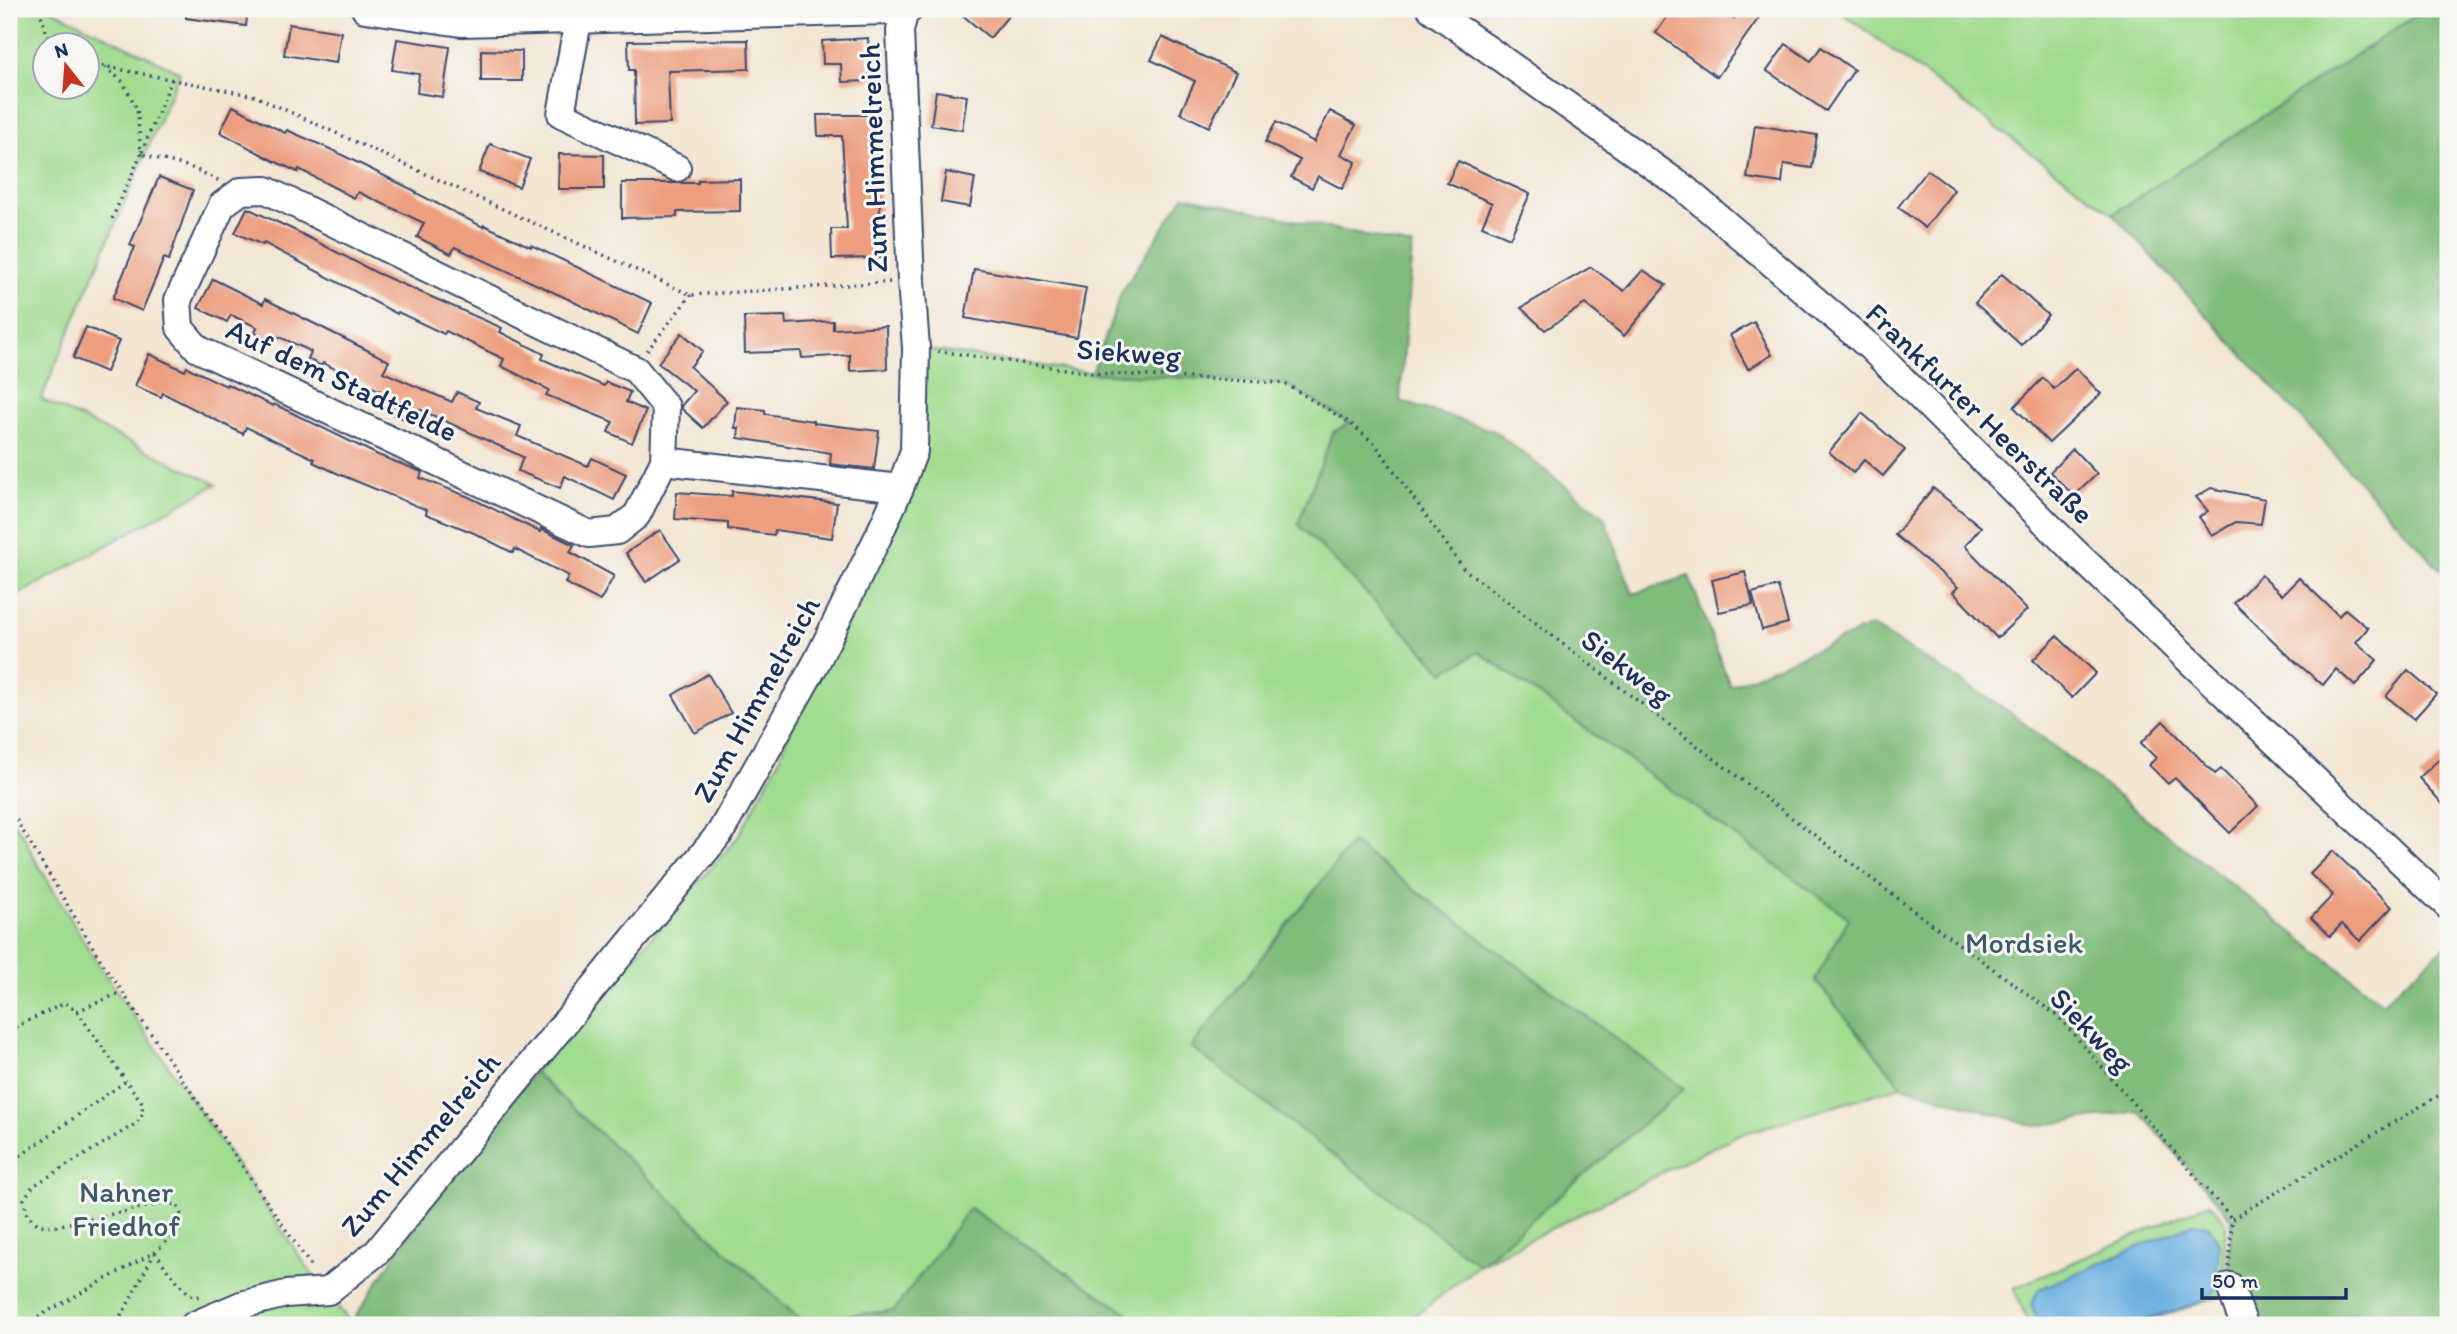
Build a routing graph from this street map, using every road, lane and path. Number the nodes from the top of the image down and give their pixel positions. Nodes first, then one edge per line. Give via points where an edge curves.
1 (39, 9) edge
2 (365, 9) edge
3 (1431, 9) edge
4 (907, 12) edge
5 (578, 21) junction
6 (46, 32) edge
7 (102, 65) edge
8 (105, 66) junction
9 (172, 79) junction
10 (141, 154) junction
11 (677, 168) dead end
12 (241, 191) junction
13 (111, 221) dead end
14 (911, 281) junction
15 (691, 295) junction
16 (916, 348) junction
17 (636, 370) junction
18 (664, 461) junction
19 (900, 488) junction
20 (9, 808) edge
21 (2448, 906) edge
22 (122, 992) junction
23 (77, 1011) junction
24 (9, 1030) edge
25 (126, 1081) junction
26 (2448, 1090) edge
27 (9, 1164) edge
28 (2232, 1219) junction
29 (155, 1252) junction
30 (2230, 1286) joint
31 (328, 1291) junction
32 (203, 1297) dead end
33 (2235, 1323) edge
34 (23, 1325) edge
35 (110, 1325) edge
36 (194, 1325) edge

1 - 6 path
2 - 5 street via 461,23
3 - 21 street, Frankfurter Heerstraße via 1684,188 1870,347 2075,552
4 - 5 street
4 - 14 street, Zum Himmelreich via 900,31
5 - 11 street via 561,114
7 - 8 path
8 - 9 path
8 - 10 path via 123,82 137,109
9 - 10 path
9 - 15 path via 256,96
10 - 12 path via 190,167
10 - 13 path
12 - 17 street, Auf dem Stadtfelde via 266,190
12 - 18 street, Auf dem Stadtfelde via 222,205 178,300 180,328 198,349 589,534 617,531 638,515
14 - 15 path
14 - 16 street, Zum Himmelreich
15 - 17 path
16 - 19 street, Zum Himmelreich via 914,451
16 - 28 path, Siekweg via 1092,373 1284,383 1350,423 1376,445 1464,568 2059,1017
17 - 18 street, Auf dem Stadtfelde via 666,407
18 - 19 street
19 - 31 street, Zum Himmelreich via 816,663 720,833 377,1252
20 - 22 path
22 - 23 path
22 - 31 path
23 - 24 path via 65,1003
23 - 25 path
25 - 27 path
25 - 29 path via 141,1101 143,1113 137,1123 33,1186 24,1199 27,1215 39,1225 56,1226 165,1203 177,1205 182,1217 178,1230
26 - 28 path
28 - 30 path
29 - 32 path via 190,1295
29 - 34 path
29 - 35 path via 123,1313
30 - 33 street
31 - 36 street via 286,1294 242,1305

